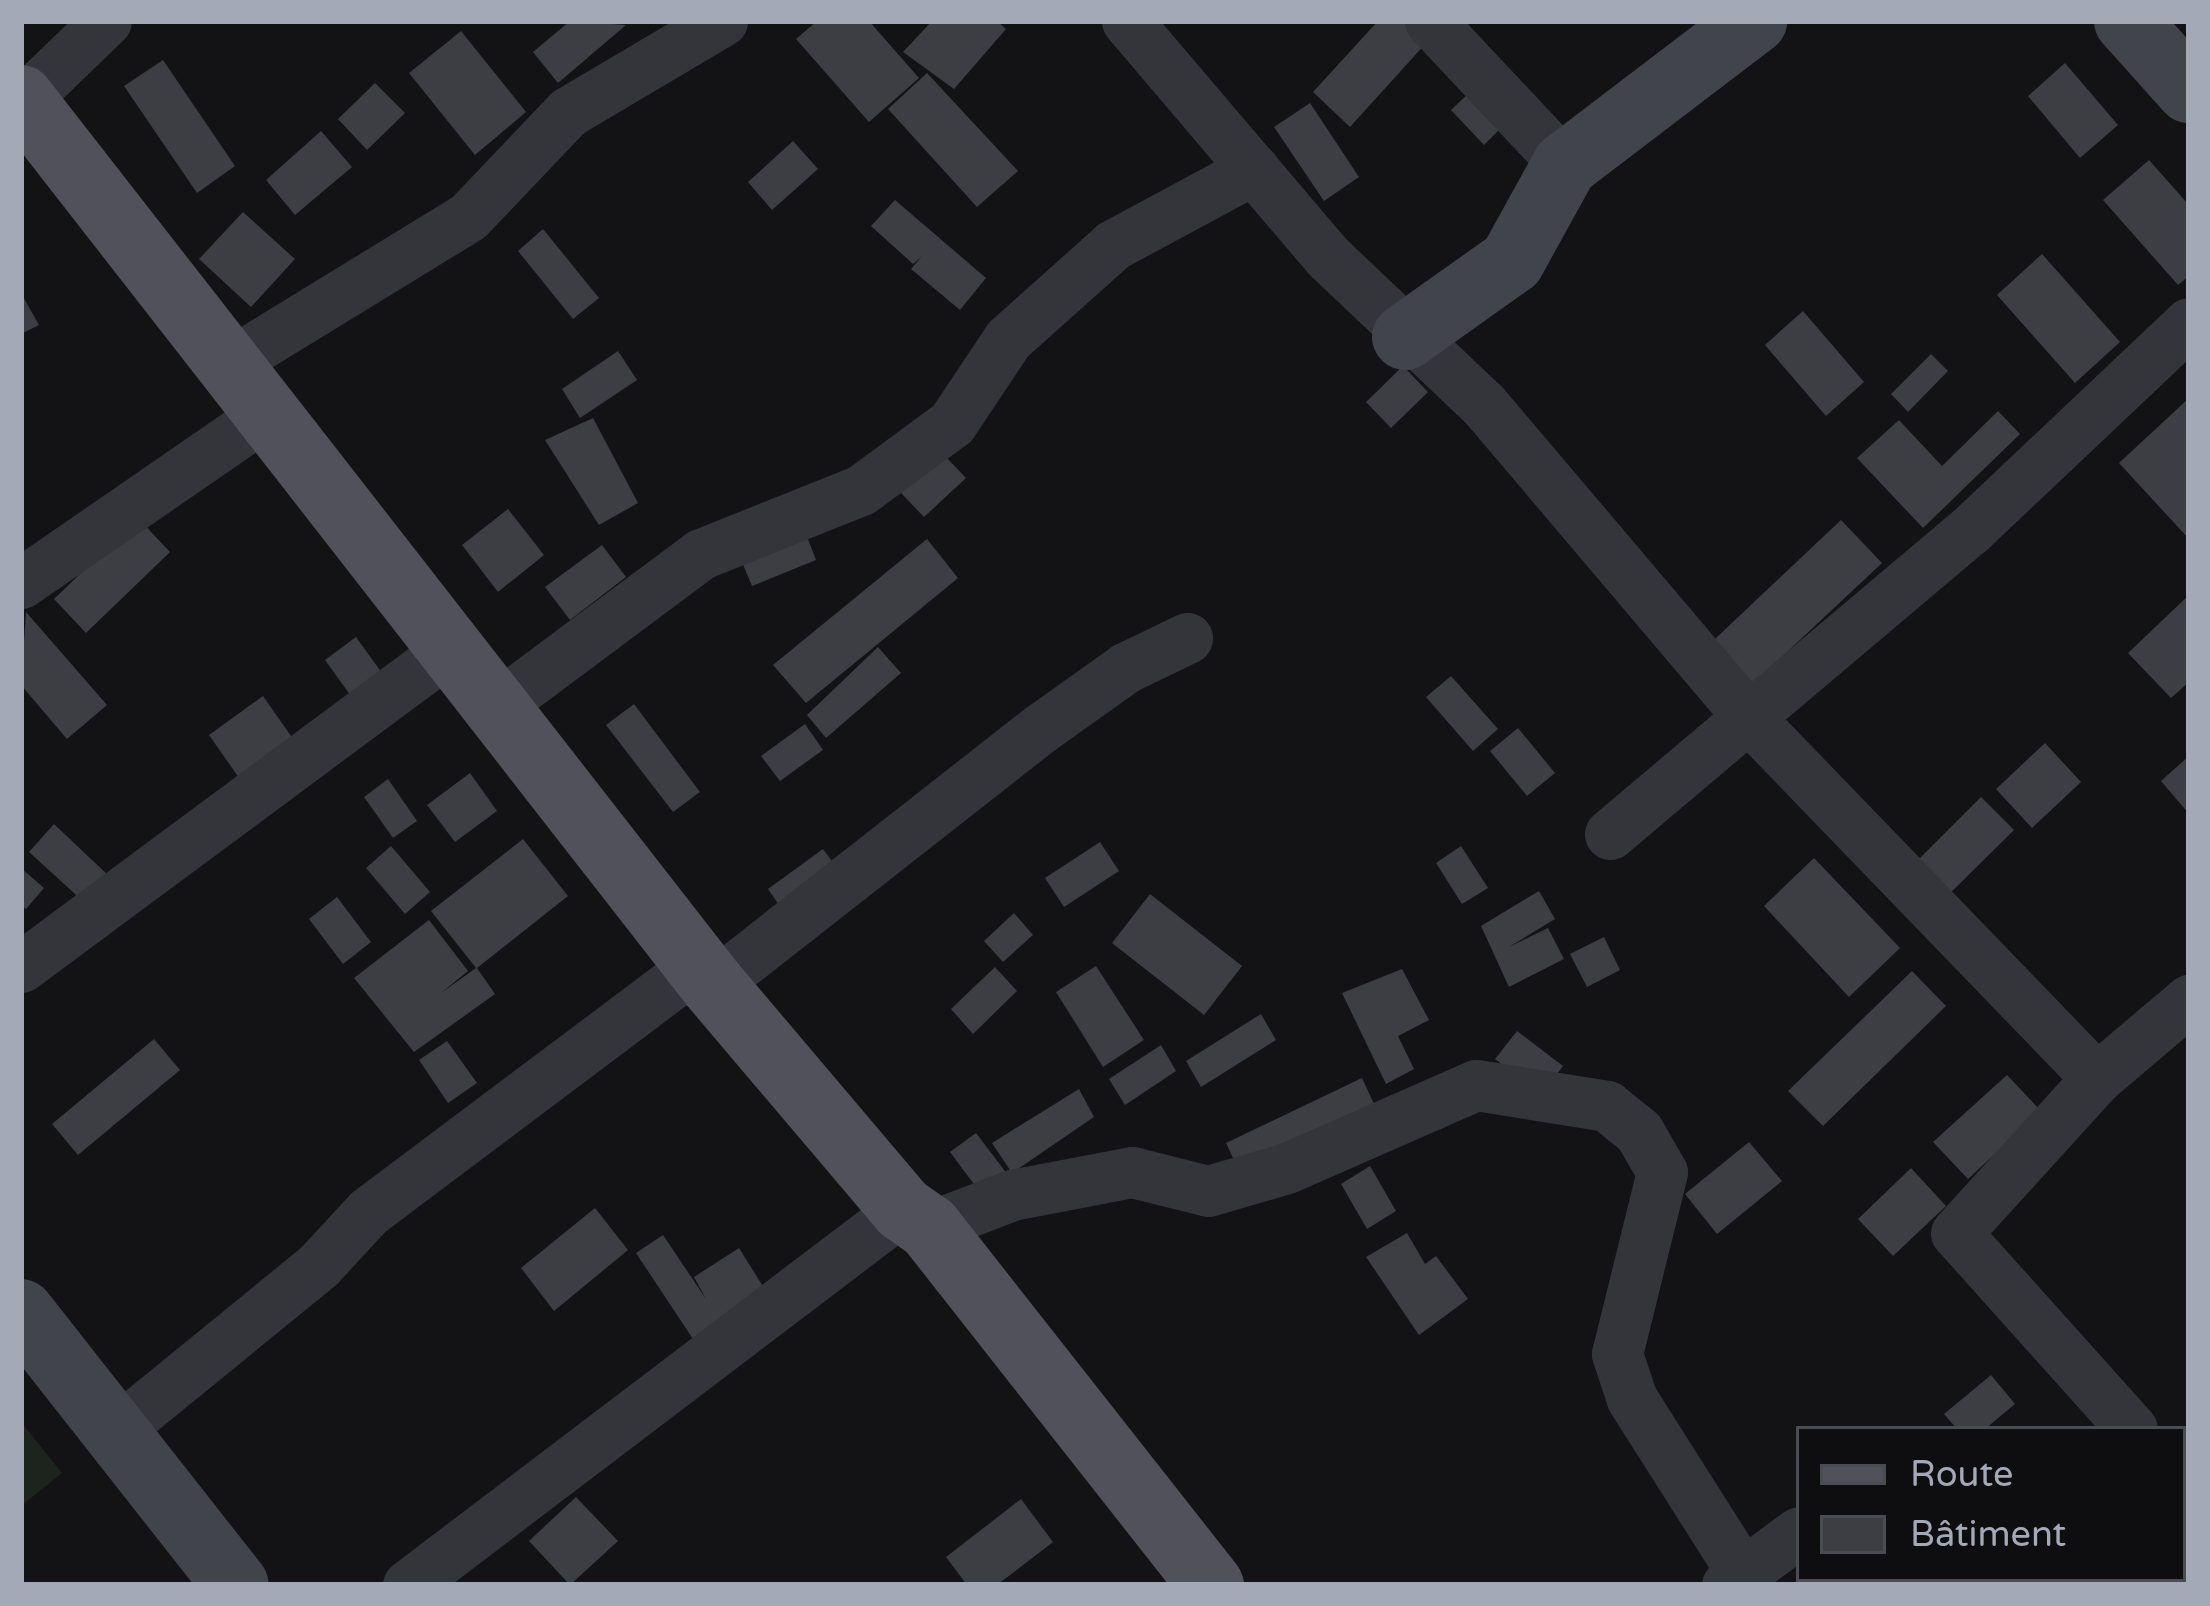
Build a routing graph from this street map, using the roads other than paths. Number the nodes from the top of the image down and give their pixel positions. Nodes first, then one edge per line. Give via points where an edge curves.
1 (106, 21) edge
2 (722, 21) edge
3 (1127, 21) edge
4 (1430, 21) edge
5 (1754, 21) edge
6 (2127, 21) edge
7 (2189, 90) edge
8 (22, 101) edge
9 (1565, 165) junction
10 (1254, 169) junction
11 (2189, 323) edge
12 (1405, 337) junction
13 (247, 388) junction
14 (21, 583) edge
15 (1187, 638) dead end
16 (451, 650) junction
17 (497, 706) junction
18 (1750, 718) junction
19 (1610, 834) dead end
20 (21, 967) edge
21 (705, 975) junction
22 (2189, 1000) edge
23 (2097, 1078) junction
24 (916, 1218) junction
25 (21, 1312) edge
26 (2129, 1426) edge
27 (117, 1430) junction
28 (1796, 1534) edge
29 (1740, 1581) edge
30 (236, 1585) edge
31 (408, 1585) edge
32 (1211, 1585) edge

1 - 8 street
2 - 13 street via 568,112 468,217
3 - 10 street
4 - 9 street
5 - 9 street
6 - 7 street
8 - 13 main road
9 - 12 street via 1513,261
10 - 12 street
10 - 17 street via 1113,244 1008,339 952,423 862,490 701,554
11 - 18 street
12 - 18 street via 1484,405
13 - 14 street
13 - 16 main road
15 - 21 street via 1125,668
16 - 17 main road
16 - 20 street
17 - 21 main road
18 - 19 street
18 - 23 street
21 - 24 main road
21 - 27 street via 368,1212 319,1265
22 - 23 street
23 - 26 street via 1956,1233
24 - 29 street via 1132,1172 1208,1191 1287,1168 1476,1085 1607,1106 1639,1132 1662,1172 1617,1354 1632,1399
24 - 31 street
24 - 32 main road
25 - 27 street
27 - 30 street
28 - 29 street

